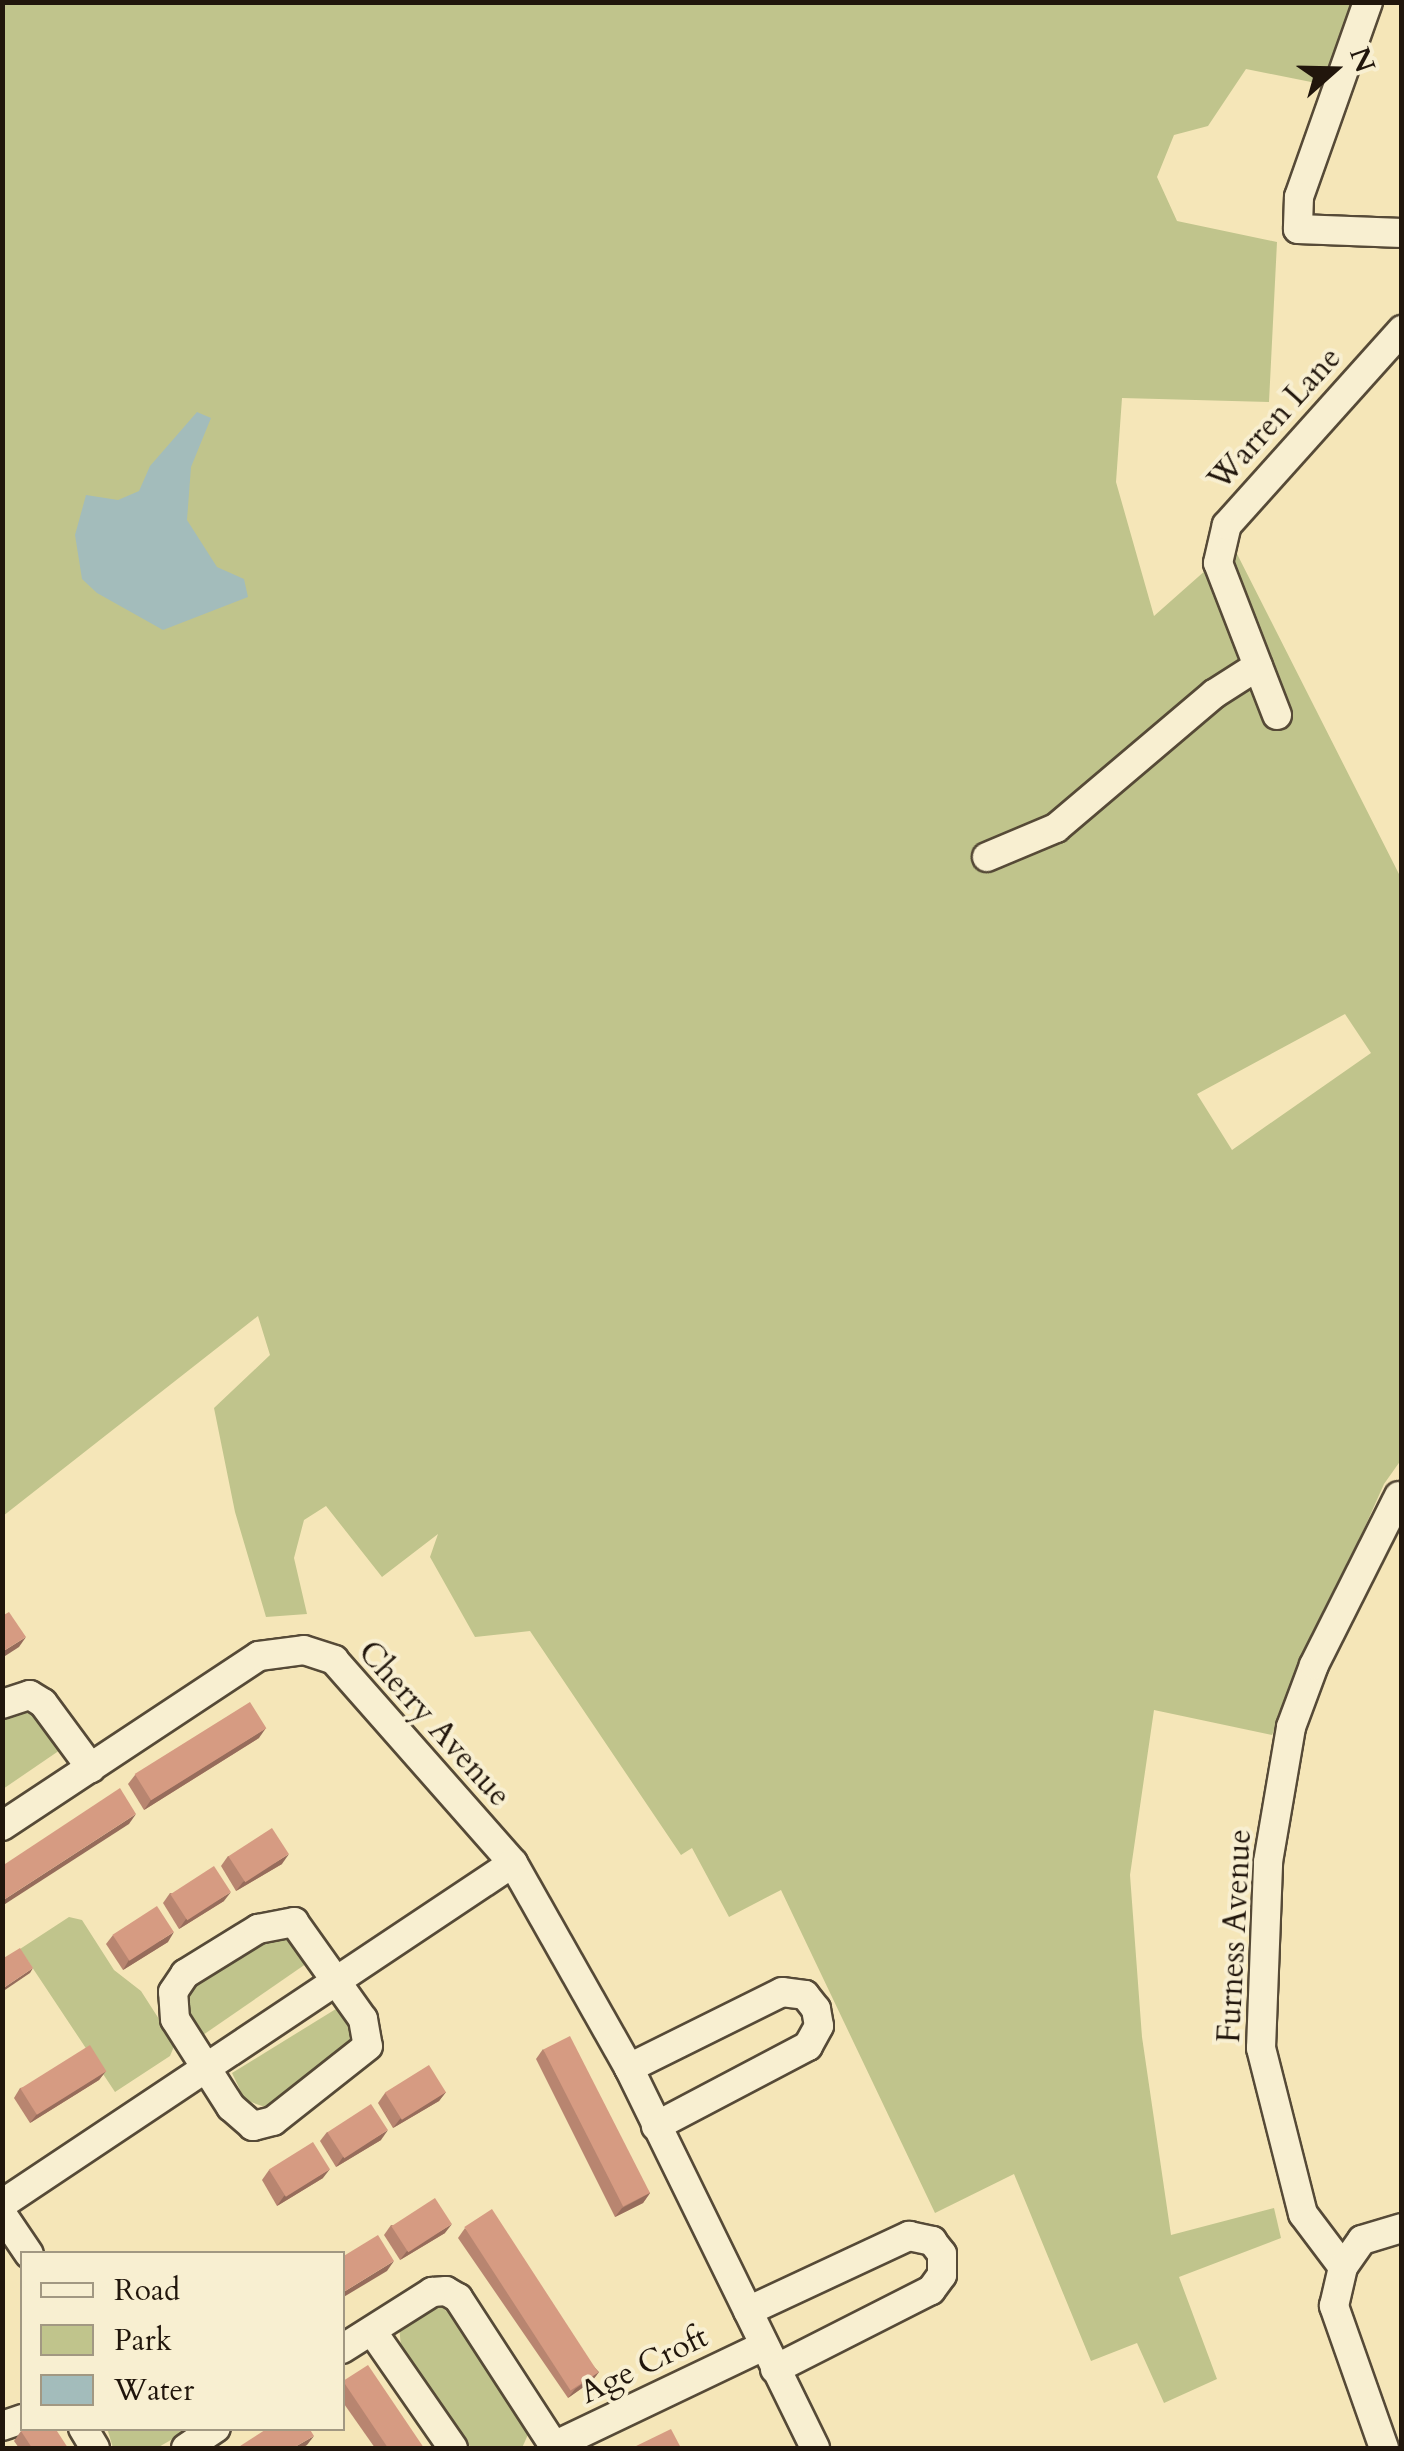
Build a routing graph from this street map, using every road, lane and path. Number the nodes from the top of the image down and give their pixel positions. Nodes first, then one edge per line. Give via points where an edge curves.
1 (1368, 2) edge
2 (1402, 233) edge
3 (1402, 330) edge
4 (1258, 666) junction
5 (1277, 715) dead end
6 (987, 857) dead end
7 (1398, 1496) dead end
8 (2, 1704) edge
9 (91, 1768) junction
10 (2, 1826) edge
11 (512, 1863) junction
12 (335, 1980) junction
13 (205, 2066) junction
14 (628, 2068) junction
15 (656, 2126) junction
16 (2, 2204) edge
17 (2, 2214) edge
18 (1402, 2228) edge
19 (27, 2251) edge
20 (1343, 2267) junction
21 (748, 2311) junction
22 (372, 2331) junction
23 (345, 2347) edge
24 (770, 2358) junction
25 (212, 2431) edge
26 (552, 2447) edge
27 (186, 2448) edge
28 (453, 2448) edge
29 (816, 2448) edge
30 (1384, 2448) edge

1 - 2 street via 1299,197 1298,229
3 - 4 street, Warren Lane via 1227,525 1218,563
4 - 5 street
4 - 6 street via 1214,694 1056,828
7 - 20 street, Furness Avenue via 1302,1696 1268,1862 1262,2048 1303,2214
8 - 9 street via 30,1695 43,1703
9 - 10 street, Cherry Avenue
9 - 11 street, Cherry Avenue via 259,1656 304,1650 334,1660
11 - 12 street
11 - 14 street, Cherry Avenue
12 - 13 street
12 - 13 street via 363,2019 368,2046 273,2121 246,2123
12 - 13 street via 294,1922 258,1929 186,1974 173,1992 173,2011
13 - 16 street
14 - 15 street, Cherry Avenue
14 - 15 street via 782,1992 805,1996 816,2008 818,2026 808,2046
15 - 21 street, Cherry Avenue
17 - 19 street
18 - 20 street via 1362,2240
20 - 30 street via 1334,2306
21 - 24 street, Cherry Avenue
21 - 24 street via 909,2236 932,2241 942,2254 942,2276 931,2290
22 - 23 street, Age Croft
22 - 26 street, Age Croft via 432,2292 458,2298
22 - 28 street
24 - 26 street, Age Croft
24 - 29 street, Cherry Avenue
25 - 27 street

